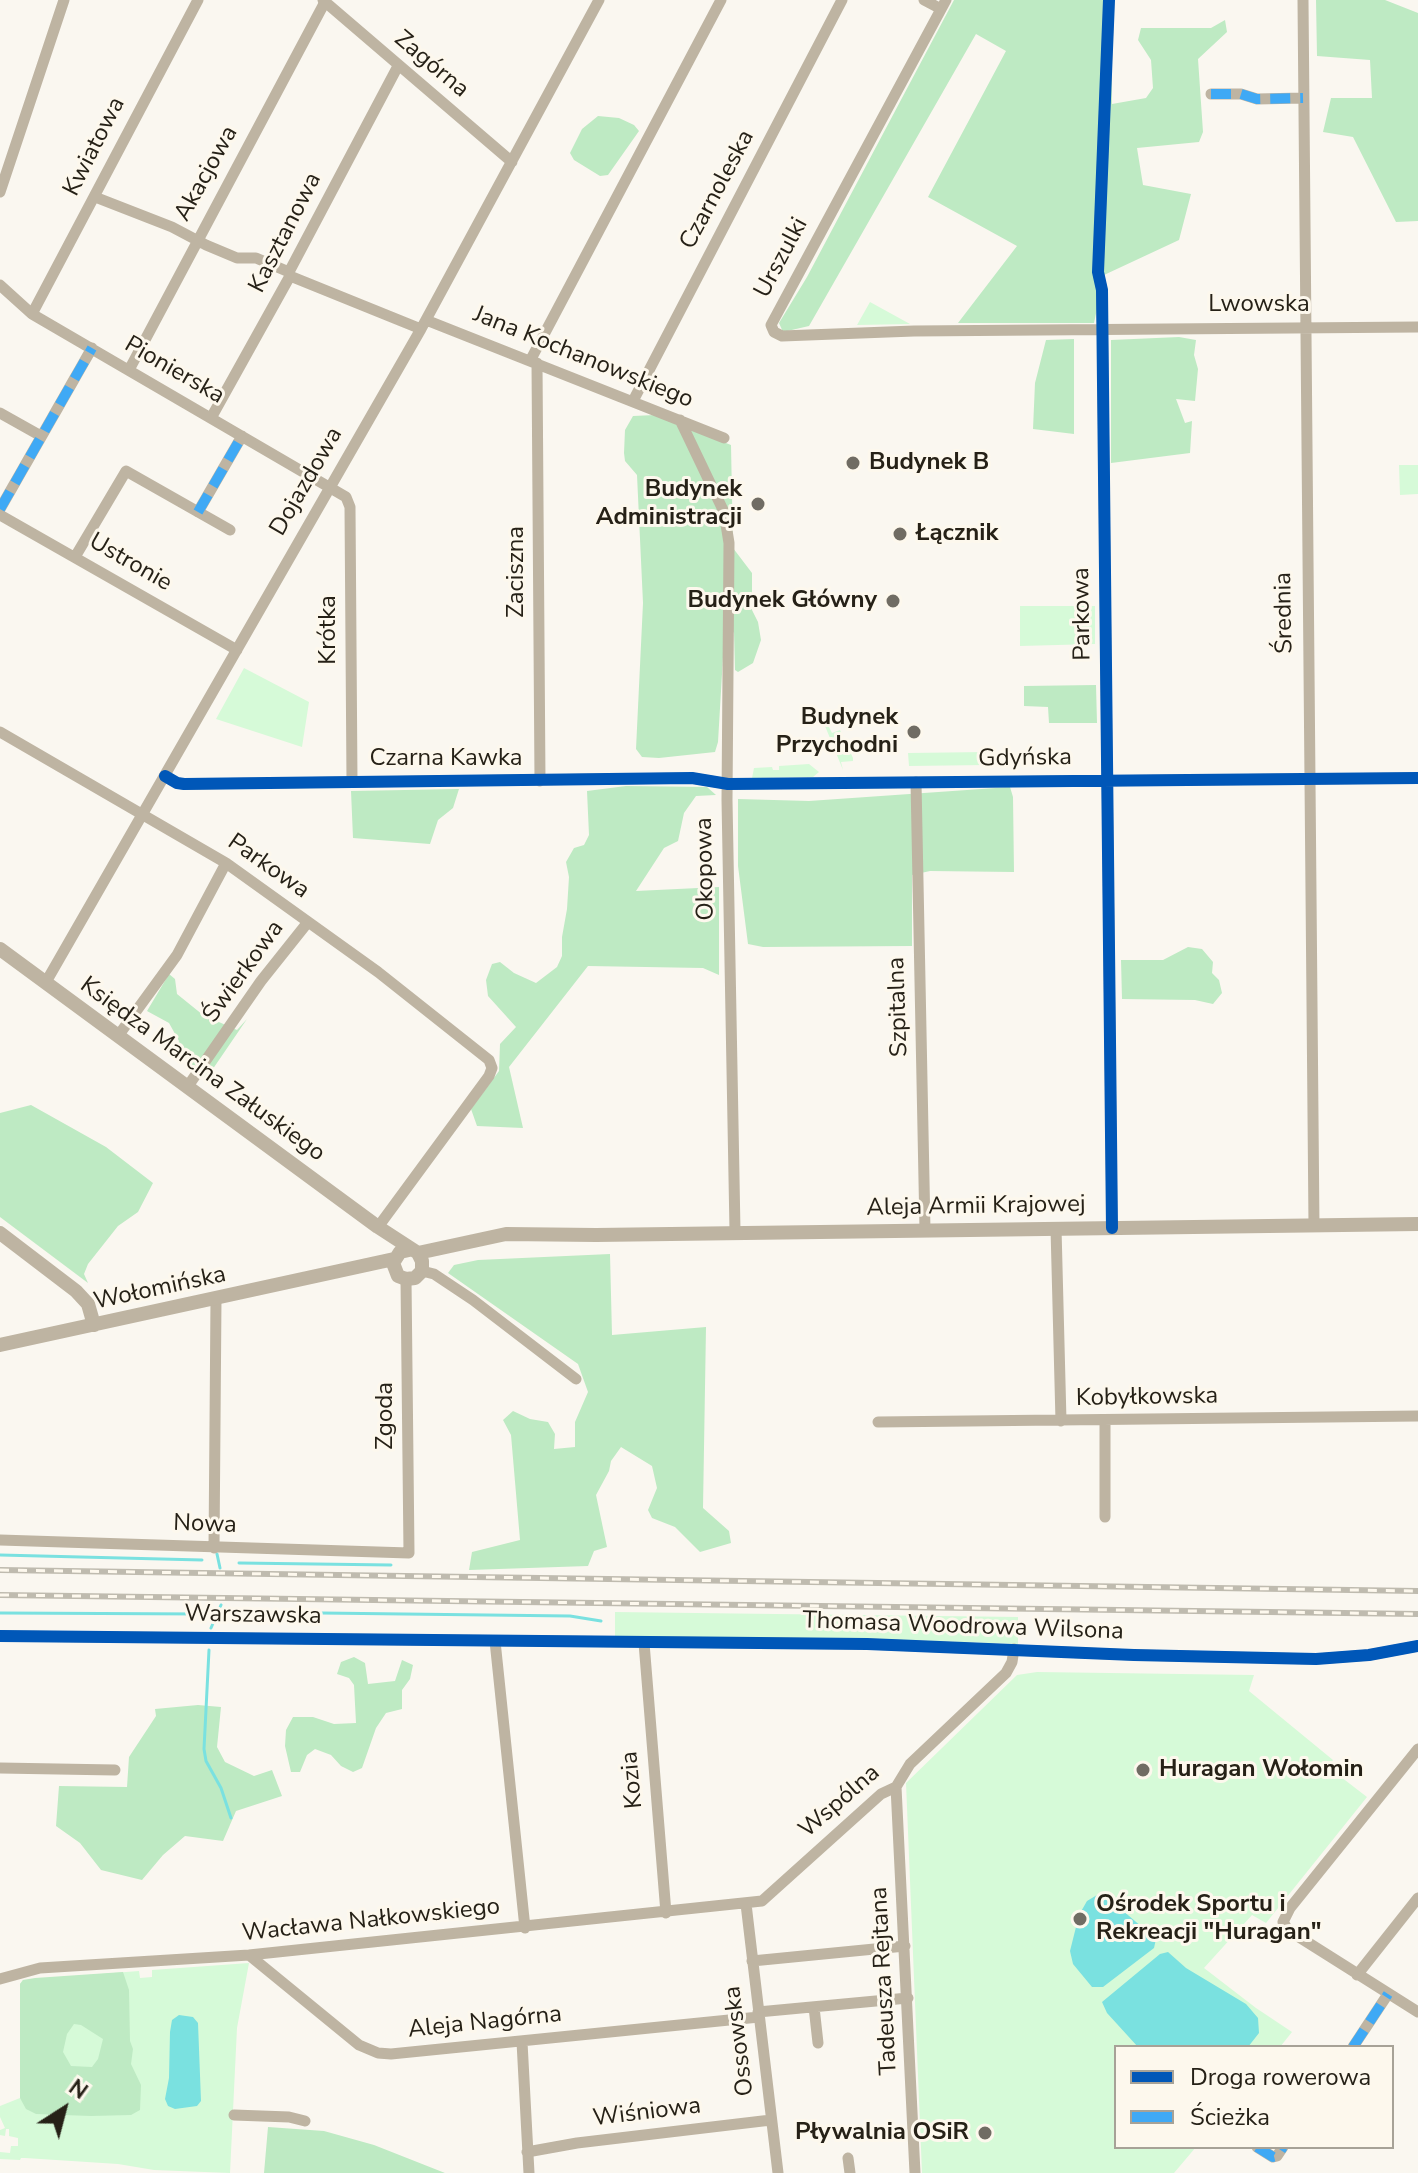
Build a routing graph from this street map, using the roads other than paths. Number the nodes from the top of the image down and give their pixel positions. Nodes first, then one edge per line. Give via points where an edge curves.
1 (64, 0) edge
2 (198, 0) edge
3 (599, 0) edge
4 (721, 0) edge
5 (842, 0) edge
6 (924, 0) edge
7 (1109, 0) edge
8 (1303, 0) edge
9 (324, 1) edge
10 (944, 4) edge
11 (398, 66) junction
12 (1211, 94) dead end
13 (1303, 98) junction
14 (512, 162) junction
15 (0, 192) edge
16 (95, 197) junction
17 (197, 240) junction
18 (289, 274) junction
19 (0, 285) edge
20 (32, 314) junction
21 (423, 325) junction
22 (1304, 327) junction
23 (1418, 327) edge
24 (1101, 328) junction
25 (92, 348) junction
26 (533, 362) junction
27 (129, 370) junction
28 (633, 401) junction
29 (0, 413) edge
30 (211, 418) junction
31 (680, 420) junction
32 (41, 436) junction
33 (242, 436) junction
34 (724, 438) dead end
35 (330, 487) junction
36 (0, 509) edge
37 (198, 512) junction
38 (0, 515) edge
39 (230, 530) dead end
40 (75, 557) junction
41 (237, 650) junction
42 (0, 732) edge
43 (165, 776) junction
44 (1418, 778) edge
45 (1309, 779) junction
46 (1107, 780) junction
47 (540, 781) junction
48 (352, 782) junction
49 (916, 782) junction
50 (728, 784) junction
51 (142, 815) junction
52 (226, 863) junction
53 (308, 922) junction
54 (0, 949) edge
55 (46, 982) junction
56 (118, 1036) junction
57 (188, 1086) junction
58 (1418, 1224) edge
59 (1314, 1225) junction
60 (378, 1227) junction
61 (1056, 1228) junction
62 (1112, 1228) junction
63 (925, 1230) junction
64 (735, 1231) junction
65 (0, 1233) edge
66 (408, 1263) junction
67 (216, 1299) junction
68 (94, 1325) junction
69 (0, 1345) edge
70 (576, 1379) dead end
71 (1418, 1416) edge
72 (1061, 1421) junction
73 (1105, 1421) junction
74 (878, 1422) dead end
75 (1105, 1517) dead end
76 (0, 1540) edge
77 (214, 1548) junction
78 (409, 1553) joint
79 (0, 1636) edge
80 (500, 1641) junction
81 (644, 1643) junction
82 (1418, 1646) edge
83 (1014, 1649) junction
84 (1418, 1749) edge
85 (0, 1768) edge
86 (115, 1770) dead end
87 (896, 1787) junction
88 (1418, 1898) edge
89 (746, 1904) junction
90 (666, 1913) junction
91 (525, 1928) junction
92 (905, 1946) junction
93 (249, 1955) junction
94 (752, 1961) junction
95 (1357, 1975) junction
96 (0, 1979) edge
97 (1388, 1994) junction
98 (908, 1998) junction
99 (814, 2007) junction
100 (1418, 2012) edge
101 (758, 2015) junction
102 (522, 2042) junction
103 (818, 2043) dead end
104 (1354, 2045) edge
105 (234, 2115) dead end
106 (771, 2120) junction
107 (305, 2121) dead end
108 (1260, 2149) edge
109 (1282, 2149) edge
110 (527, 2152) junction
111 (848, 2158) dead end
112 (529, 2173) edge
113 (778, 2173) edge
114 (850, 2173) edge
115 (915, 2173) edge

1 - 15 street
2 - 16 street, Kwiatowa
3 - 14 street, Dojazdowa
4 - 26 street, Zaciszna
5 - 28 street, Czarnoleska
6 - 10 street
7 - 24 street, Parkowa via 1098,272
8 - 13 street, Średnia
9 - 11 street, Zagórna
9 - 17 street, Akacjowa
10 - 24 street, Urszulki via 771,325 774,332 782,336
11 - 14 street, Zagórna
11 - 18 street, Kasztanowa
12 - 13 street
13 - 22 street, Średnia
14 - 21 street, Dojazdowa
16 - 17 street, Jana Kochanowskiego
16 - 20 street, Kwiatowa
17 - 18 street, Jana Kochanowskiego
17 - 27 street, Akacjowa
18 - 21 street, Jana Kochanowskiego
18 - 30 street, Kasztanowa
19 - 20 street, Pionierska
20 - 25 street, Pionierska
21 - 26 street, Jana Kochanowskiego
21 - 35 street, Dojazdowa
22 - 23 street, Lwowska
22 - 24 street, Lwowska
22 - 45 street, Średnia
24 - 46 street, Parkowa
25 - 27 street, Pionierska
25 - 32 street
26 - 28 street, Jana Kochanowskiego
26 - 47 street, Zaciszna
27 - 30 street, Pionierska
28 - 31 street, Jana Kochanowskiego
29 - 32 street
30 - 33 street, Pionierska
31 - 34 street, Jana Kochanowskiego
31 - 50 street, Okopowa via 729,533
32 - 36 street
33 - 35 street, Pionierska
33 - 37 street
35 - 41 street, Dojazdowa
35 - 48 street, Krótka via 346,497 350,507
37 - 39 street
37 - 40 street via 126,471
38 - 40 street, Ustronie
40 - 41 street, Ustronie
41 - 43 street, Dojazdowa
42 - 51 street, Parkowa
43 - 48 street, Czarna Kawka via 184,784
43 - 51 street, Dojazdowa
44 - 45 street, Gdyńska
45 - 46 street, Gdyńska
45 - 59 street, Średnia
46 - 49 street, Gdyńska
46 - 62 street, Parkowa
47 - 48 street, Czarna Kawka
47 - 50 street, Czarna Kawka via 692,778
49 - 50 street, Gdyńska
49 - 63 street, Szpitalna
50 - 64 street, Okopowa
51 - 52 street, Parkowa
51 - 55 street, Dojazdowa
52 - 53 street, Parkowa
52 - 56 street via 177,955
53 - 57 street, Świerkowa
53 - 60 street, Parkowa via 491,1065 489,1076
54 - 55 street, Księdza Marcina Załuskiego
55 - 56 street, Księdza Marcina Załuskiego
56 - 57 street, Księdza Marcina Załuskiego
57 - 60 street, Księdza Marcina Załuskiego
58 - 59 street, Aleja Armii Krajowej
59 - 62 street, Aleja Armii Krajowej
60 - 66 street, Księdza Marcina Załuskiego
61 - 62 street, Aleja Armii Krajowej
61 - 63 street, Aleja Armii Krajowej
61 - 72 street
63 - 64 street, Aleja Armii Krajowej
64 - 66 street, Aleja Armii Krajowej via 506,1234
65 - 68 street via 76,1291 88,1304
66 - 67 street, Wołomińska
66 - 70 street via 473,1300
66 - 78 street, Zgoda
67 - 68 street, Wołomińska
67 - 77 street
68 - 69 street, Wołomińska
71 - 73 street, Kobyłkowska
72 - 73 street, Kobyłkowska
72 - 74 street, Kobyłkowska
73 - 75 street
76 - 77 street, Nowa
77 - 78 street, Nowa
79 - 80 street, Warszawska
80 - 81 street, Thomasa Woodrowa Wilsona
80 - 91 street
81 - 83 street, Thomasa Woodrowa Wilsona
81 - 90 street, Kozia
82 - 83 street, Thomasa Woodrowa Wilsona via 1316,1659
83 - 87 street, Wspólna via 1006,1673 910,1764
84 - 95 street via 1283,1922
85 - 86 street
87 - 89 street, Wspólna via 881,1794 762,1901
87 - 92 street, Tadeusza Rejtana
88 - 95 street
89 - 90 street, Wacława Nałkowskiego
89 - 94 street, Ossowska
90 - 91 street, Wacława Nałkowskiego
91 - 93 street, Wacława Nałkowskiego
92 - 94 street
92 - 98 street, Tadeusza Rejtana
93 - 96 street, Wacława Nałkowskiego via 40,1968
93 - 102 street, Aleja Nagórna via 359,2045 378,2053
94 - 101 street, Ossowska
95 - 97 street
97 - 100 street
97 - 104 street
98 - 99 street, Aleja Nagórna
98 - 115 street, Tadeusza Rejtana
99 - 101 street, Aleja Nagórna
99 - 103 street
101 - 102 street, Aleja Nagórna
101 - 106 street, Ossowska
102 - 110 street
105 - 107 street
106 - 110 street, Wiśniowa
106 - 113 street, Ossowska
108 - 109 street via 1273,2157
110 - 112 street
111 - 114 street

